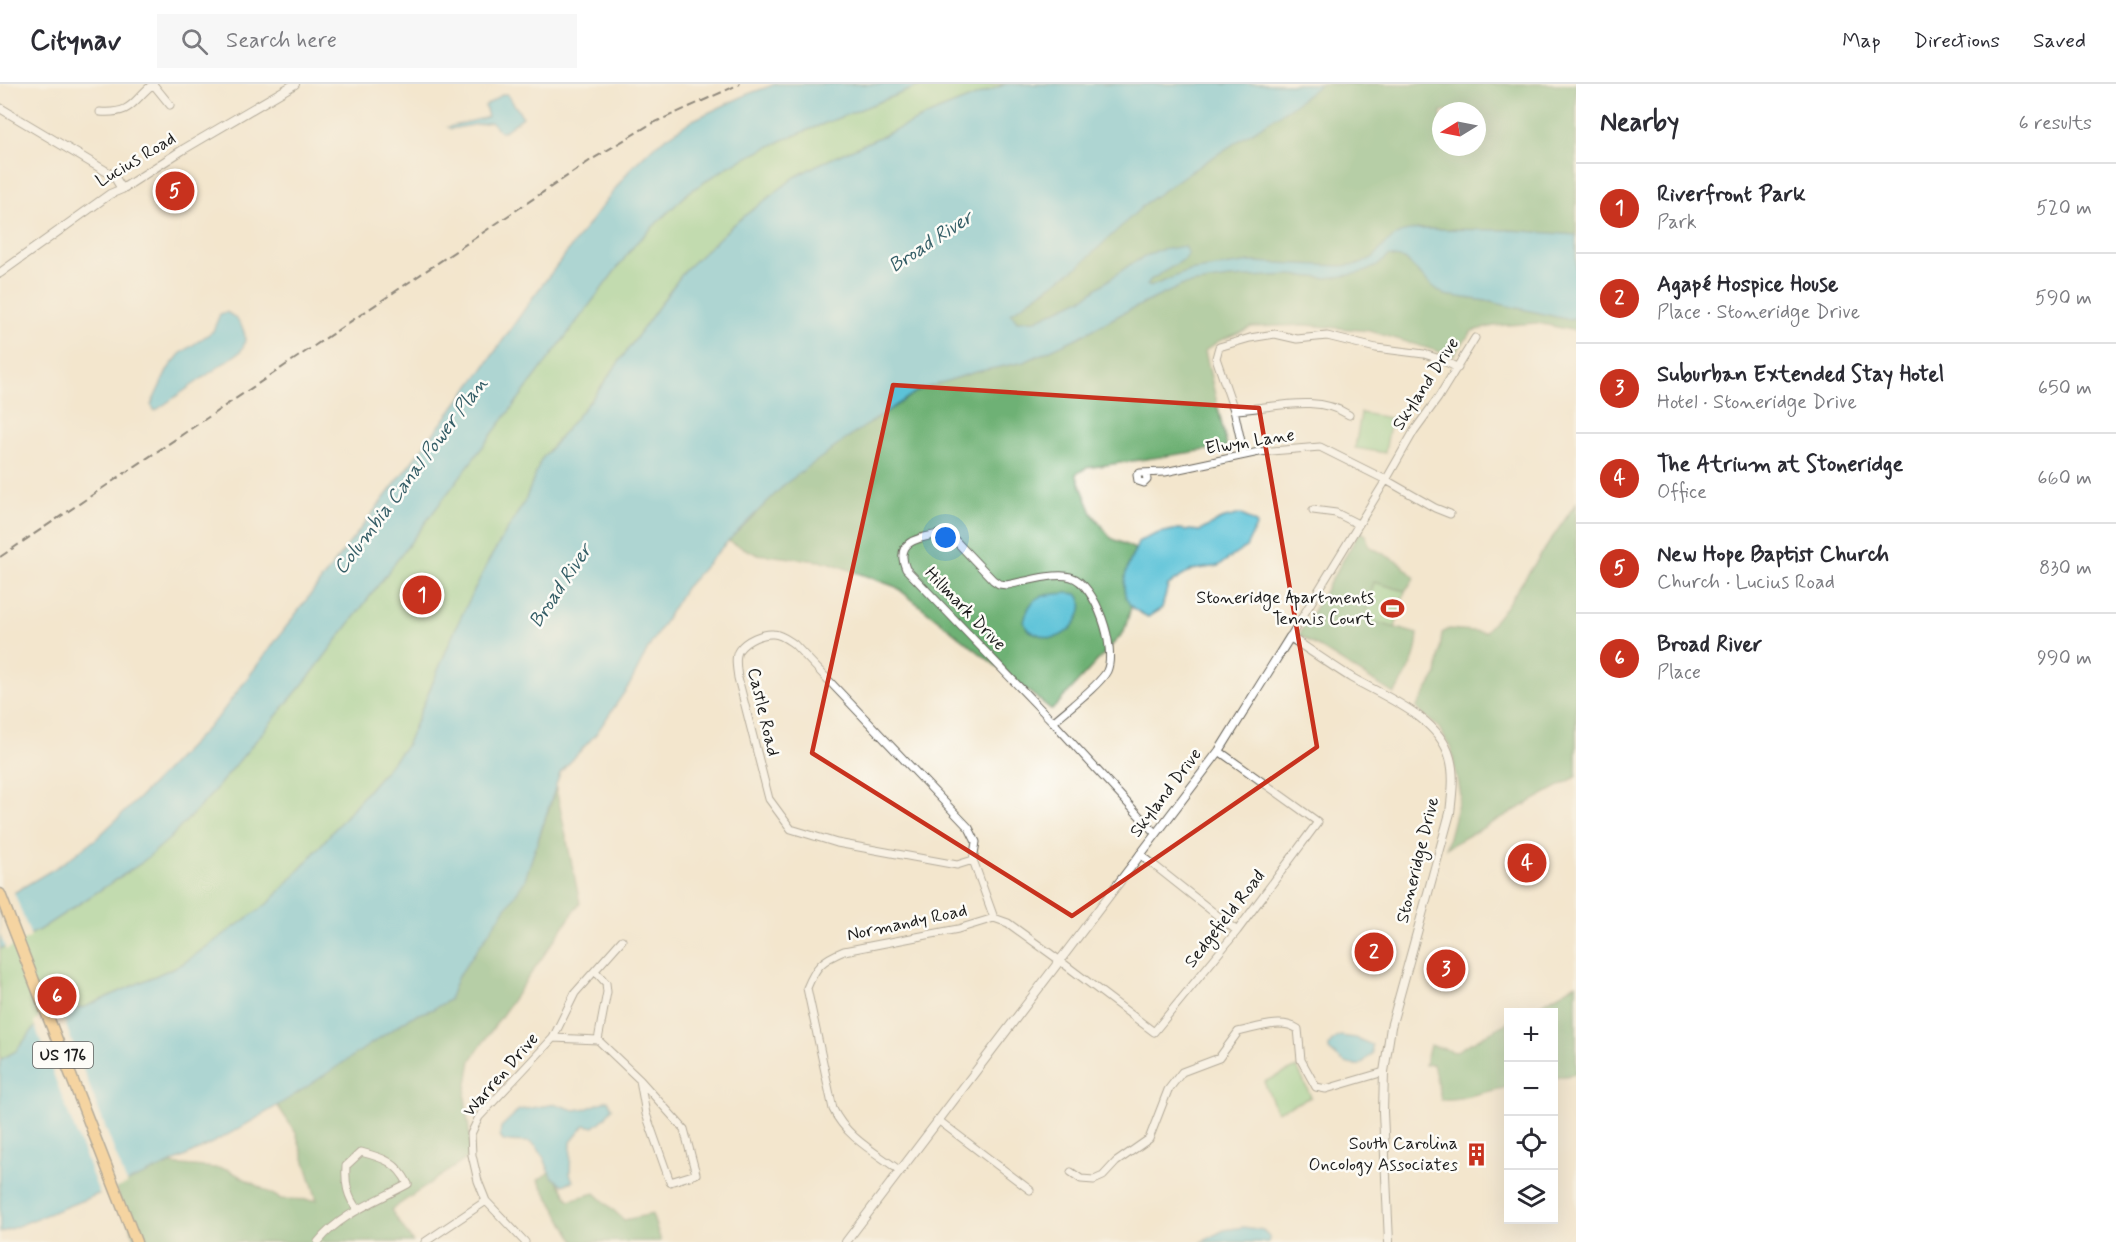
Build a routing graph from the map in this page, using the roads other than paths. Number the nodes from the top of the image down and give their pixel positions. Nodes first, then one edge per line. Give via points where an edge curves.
1 (153, 84) edge
2 (295, 84) edge
3 (170, 105) dead end
4 (0, 108) edge
5 (100, 112) dead end
6 (122, 189) junction
7 (0, 273) edge
8 (1475, 338) dead end
9 (1458, 368) junction
10 (1234, 410) junction
11 (1349, 415) dead end
12 (1244, 455) junction
13 (1146, 474) dead end
14 (1386, 480) junction
15 (1313, 510) dead end
16 (1450, 514) dead end
17 (1358, 524) junction
18 (1290, 637) junction
19 (1053, 722) junction
20 (1219, 751) junction
21 (1155, 832) junction
22 (1140, 854) junction
23 (973, 860) junction
24 (0, 894) edge
25 (994, 918) junction
26 (1237, 931) junction
27 (622, 940) dead end
28 (1059, 960) junction
29 (595, 971) junction
30 (553, 1038) junction
31 (598, 1040) junction
32 (1384, 1071) junction
33 (640, 1080) junction
34 (938, 1120) junction
35 (899, 1170) junction
36 (1071, 1172) dead end
37 (1030, 1190) dead end
38 (486, 1201) junction
39 (358, 1210) junction
40 (136, 1242) edge
41 (318, 1242) edge
42 (425, 1242) edge
43 (525, 1242) edge
44 (846, 1242) edge
45 (1389, 1242) edge

1 - 3 street
1 - 5 street via 126,110
2 - 6 street, Lucius Road
4 - 6 street via 114,176
6 - 7 street, Lucius Road
8 - 9 street, Skyland Drive
9 - 10 street via 1424,354 1327,336 1297,339 1275,334 1250,338 1219,347 1216,358
9 - 14 street, Skyland Drive
10 - 11 street via 1314,403 1339,408
10 - 12 street
12 - 13 street, Elwyn Lane
12 - 14 street, Elwyn Lane via 1320,447
14 - 16 street, Elwyn Lane
14 - 17 street, Skyland Drive
15 - 17 street via 1335,513
17 - 18 street, Skyland Drive
18 - 20 street, Skyland Drive
18 - 32 street, Stoneridge Drive via 1418,716 1436,732 1450,757 1450,813 1391,1027
19 - 19 street, Hillmark Drive via 906,570 902,560 912,540 939,534 953,538 999,584 1060,576 1080,581 1087,590 1108,638 1107,670
19 - 21 street, Hillmark Drive
20 - 21 street, Skyland Drive
20 - 26 street, Sedgefield Road via 1318,822
21 - 22 street, Skyland Drive
22 - 26 street
22 - 28 street, Skyland Drive
23 - 23 street, Castle Road via 976,842 969,828 794,644 774,634 760,636 739,650 738,678 769,799 792,829 837,843 957,865
23 - 25 street, Castle Road
24 - 40 main road, US 176
25 - 28 street via 1008,923
25 - 35 street, Normandy Road via 958,929 844,951 827,958 814,971 807,988 839,1122
26 - 28 street, Sedgefield Road via 1154,1032
27 - 29 street, Warren Drive
28 - 34 street, Skyland Drive
29 - 30 street, Warren Drive via 576,993
29 - 31 street via 606,983 607,992
30 - 31 street, Warren Drive
30 - 38 street, Warren Drive via 479,1117 471,1134 472,1155
31 - 33 street
32 - 36 street via 1326,1089 1316,1087 1301,1060 1298,1029 1291,1024 1238,1032 1219,1059 1182,1072 1168,1090 1149,1139 1094,1180 1081,1179
32 - 45 street, Stoneridge Drive
33 - 33 street via 645,1114 670,1182 696,1174 684,1129
34 - 35 street, Skyland Drive
34 - 37 street
35 - 44 street, Skyland Drive
38 - 42 street
38 - 43 street, Warren Drive
39 - 39 street via 408,1184 402,1172 384,1158 361,1152 345,1166 345,1182
39 - 41 street

